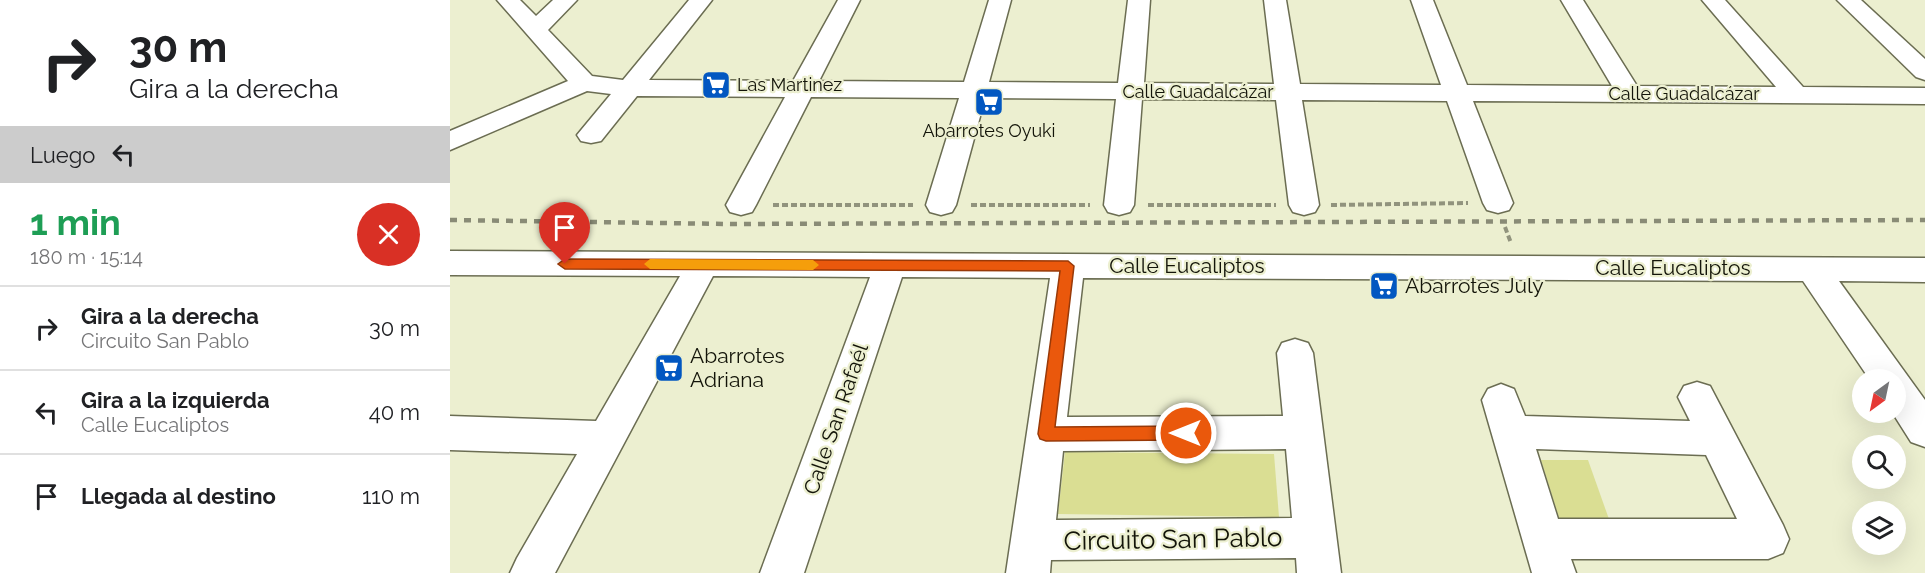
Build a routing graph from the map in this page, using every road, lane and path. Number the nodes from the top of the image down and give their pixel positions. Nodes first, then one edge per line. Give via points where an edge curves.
1 (508, 0) edge
2 (566, 0) edge
3 (701, 0) edge
4 (849, 0) edge
5 (1000, 0) edge
6 (1139, 0) edge
7 (1275, 0) edge
8 (1422, 0) edge
9 (1572, 0) edge
10 (1713, 0) edge
11 (1848, 0) edge
12 (535, 30) junction
13 (1925, 72) edge
14 (584, 83) junction
15 (629, 88) junction
16 (802, 89) junction
17 (974, 90) junction
18 (1130, 91) junction
19 (1288, 92) junction
20 (1457, 93) junction
21 (1629, 94) junction
22 (1796, 95) junction
23 (1925, 96) edge
24 (591, 135) dead end
25 (450, 141) edge
26 (1498, 203) joint
27 (741, 205) dead end
28 (941, 205) dead end
29 (1119, 205) dead end
30 (1304, 205) dead end
31 (450, 263) edge
32 (703, 264) junction
33 (890, 265) junction
34 (1068, 266) junction
35 (1520, 268) junction
36 (1812, 269) junction
37 (1925, 270) edge
38 (1295, 353) dead end
39 (1882, 369) edge
40 (1697, 397) dead end
41 (1906, 403) edge
42 (1925, 430) edge
43 (1304, 432) junction
44 (450, 433) edge
45 (1046, 434) junction
46 (607, 438) junction
47 (1718, 439) junction
48 (1317, 555) edge
49 (1548, 556) edge
50 (1030, 557) edge
51 (532, 573) edge
52 (782, 573) edge

1 - 12 street
2 - 12 street
3 - 15 street
4 - 16 street
5 - 17 street
6 - 18 street
7 - 19 street
8 - 20 street
9 - 21 street
10 - 22 street
11 - 13 street
12 - 14 street
14 - 15 street, Calle Guadalcázar
14 - 25 street
15 - 16 street, Calle Guadalcázar
15 - 24 street
16 - 17 street, Calle Guadalcázar
16 - 27 street
17 - 18 street, Calle Guadalcázar
17 - 28 street
18 - 19 street, Calle Guadalcázar
18 - 29 street
19 - 20 street, Calle Guadalcázar
19 - 30 street
20 - 21 street, Calle Guadalcázar
20 - 26 street
21 - 22 street, Calle Guadalcázar
22 - 23 street, Calle Guadalcázar
26 - 35 path
31 - 32 street, Calle Eucaliptos
32 - 33 street, Calle Eucaliptos
32 - 46 street
33 - 34 street, Calle Eucaliptos
33 - 52 street, Calle San Rafaél
34 - 35 street, Calle Eucaliptos
34 - 45 street, Circuito San Pablo
35 - 36 street, Calle Eucaliptos
36 - 37 street, Calle Eucaliptos
36 - 39 street
38 - 43 street, Circuito San Pablo
40 - 47 street
41 - 42 street
43 - 45 street
43 - 48 street, Circuito San Pablo
44 - 46 street
45 - 50 street, Circuito San Pablo
46 - 51 street
47 - 49 street via 1768,539
47 - 49 street via 1506,416
48 - 50 street, Circuito San Pablo

